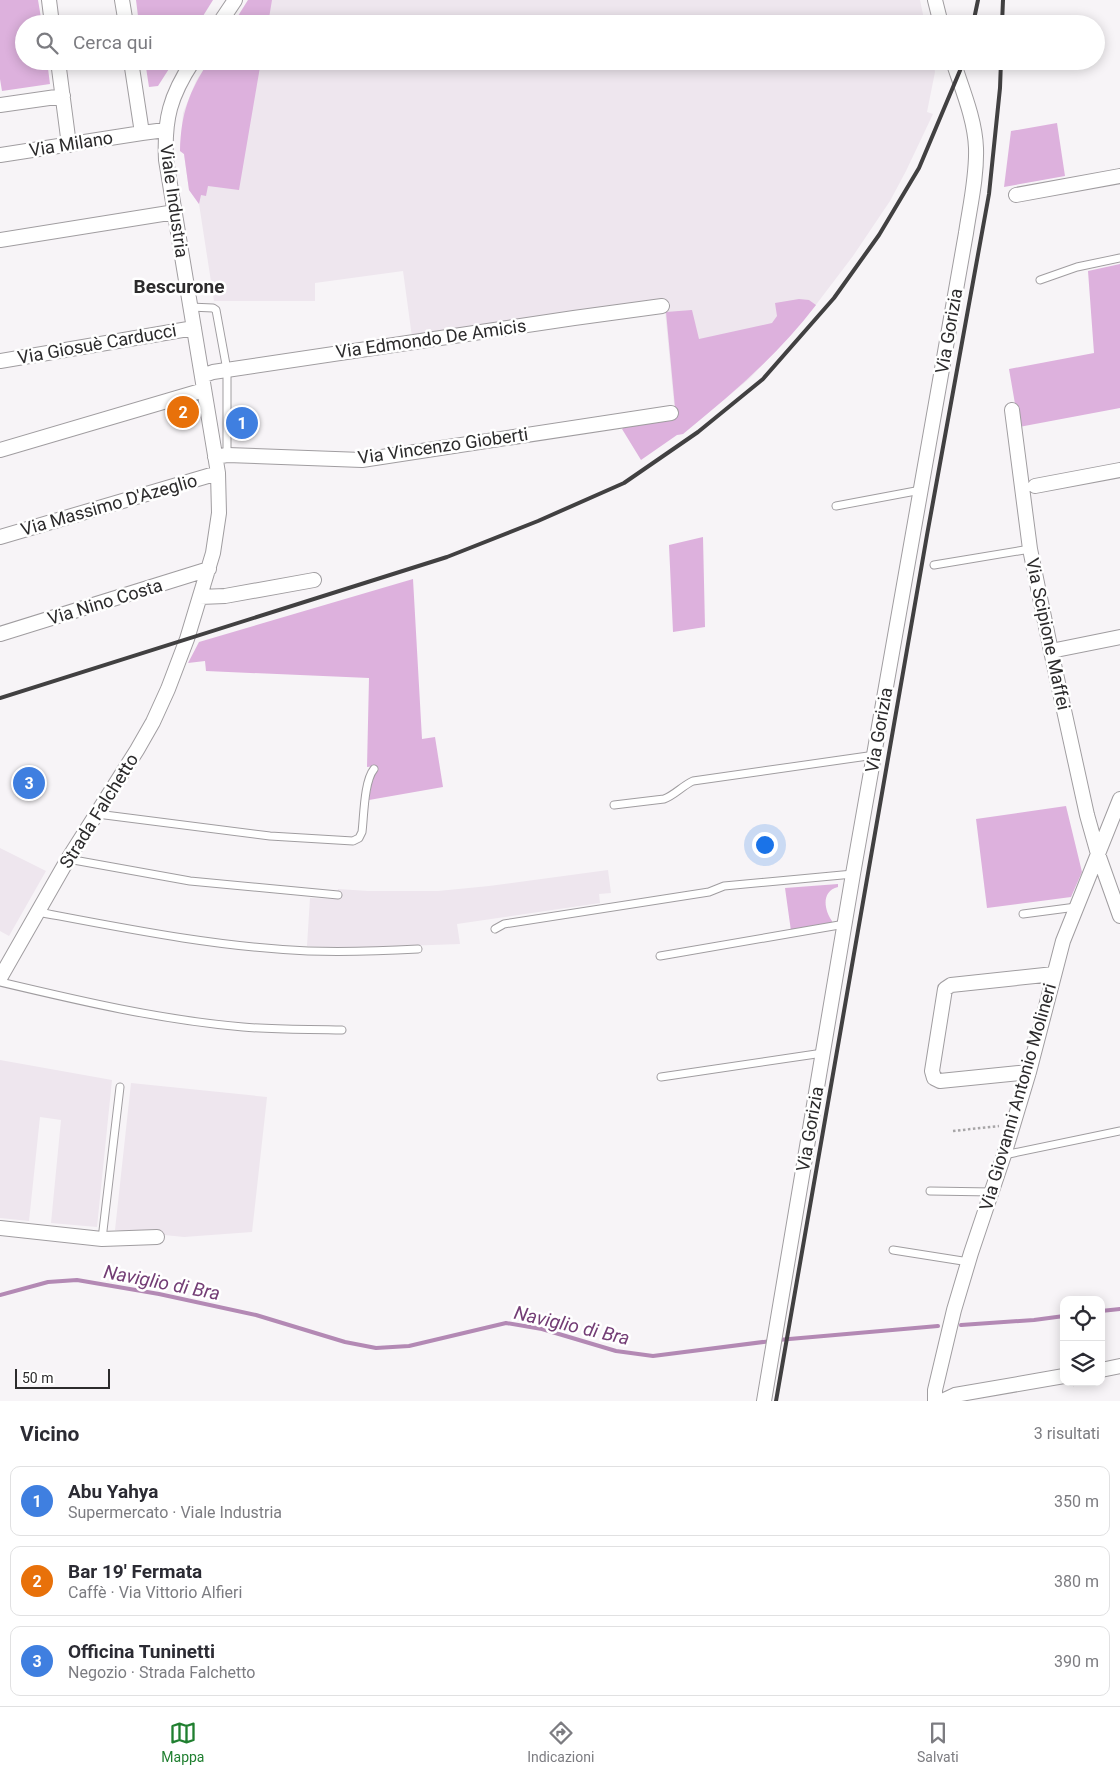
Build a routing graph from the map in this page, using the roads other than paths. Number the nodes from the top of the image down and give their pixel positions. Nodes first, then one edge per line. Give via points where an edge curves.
1 (49, 0) edge
2 (122, 0) edge
3 (235, 0) edge
4 (935, 0) edge
5 (51, 15) edge
6 (124, 15) edge
7 (225, 15) edge
8 (939, 15) edge
9 (59, 70) edge
10 (132, 70) edge
11 (187, 70) edge
12 (956, 70) edge
13 (63, 96) junction
14 (0, 105) edge
15 (165, 130) junction
16 (142, 133) junction
17 (69, 145) junction
18 (0, 155) edge
19 (1120, 176) edge
20 (1016, 195) dead end
21 (175, 212) junction
22 (0, 240) edge
23 (1120, 258) edge
24 (1040, 280) dead end
25 (662, 306) dead end
26 (190, 307) junction
27 (194, 328) junction
28 (0, 361) edge
29 (227, 370) junction
30 (202, 376) junction
31 (204, 390) junction
32 (1012, 410) dead end
33 (671, 413) dead end
34 (0, 450) edge
35 (221, 456) junction
36 (1120, 470) edge
37 (218, 473) junction
38 (1035, 486) dead end
39 (921, 490) junction
40 (836, 506) dead end
41 (0, 537) edge
42 (1030, 549) junction
43 (934, 565) dead end
44 (209, 569) junction
45 (314, 580) dead end
46 (200, 597) junction
47 (0, 634) edge
48 (1120, 637) edge
49 (187, 640) joint
50 (1051, 651) junction
51 (875, 755) junction
52 (374, 769) dead end
53 (1120, 799) edge
54 (614, 805) dead end
55 (97, 814) junction
56 (1098, 854) junction
57 (68, 859) junction
58 (853, 874) junction
59 (338, 895) dead end
60 (1076, 907) junction
61 (38, 912) junction
62 (1023, 914) dead end
63 (1120, 916) edge
64 (845, 924) junction
65 (495, 929) dead end
66 (418, 949) dead end
67 (660, 956) dead end
68 (1054, 974) junction
69 (0, 978) edge
70 (0, 982) edge
71 (342, 1030) dead end
72 (823, 1054) junction
73 (1028, 1072) junction
74 (661, 1077) dead end
75 (120, 1087) dead end
76 (1120, 1131) edge
77 (1004, 1155) junction
78 (930, 1191) dead end
79 (992, 1192) junction
80 (0, 1228) edge
81 (157, 1237) dead end
82 (102, 1239) junction
83 (893, 1250) dead end
84 (968, 1262) junction
85 (1120, 1366) edge
86 (1105, 1369) edge
87 (1060, 1377) edge
88 (764, 1401) edge
89 (935, 1401) edge
90 (942, 1401) edge

1 - 5 street
2 - 6 street
3 - 7 street
4 - 8 street
9 - 13 street
10 - 16 street
11 - 15 street, Viale Industria via 171,101
12 - 39 street, Via Gorizia via 974,130 976,164
13 - 14 street
13 - 17 street
15 - 16 street, Via Milano
15 - 21 street, Viale Industria via 166,160
16 - 17 street, Via Milano
17 - 18 street, Via Milano
19 - 20 street
21 - 22 street
21 - 26 street, Viale Industria
23 - 24 lane
25 - 29 street, Via Edmondo De Amicis
26 - 27 street, Viale Industria
26 - 29 lane via 216,310
27 - 28 street, Via Giosuè Carducci
27 - 30 street, Viale Industria
29 - 30 street, Via Edmondo De Amicis
29 - 35 lane
30 - 31 street, Viale Industria
31 - 34 street
31 - 35 street, Viale Industria
32 - 42 street, Via Scipione Maffei
33 - 35 street, Via Vincenzo Gioberti via 362,460
35 - 37 street, Viale Industria
36 - 38 street
37 - 41 street, Via Massimo D'Azeglio
37 - 44 street, Viale Industria via 219,513
39 - 40 lane
39 - 51 street, Via Gorizia
42 - 43 lane
42 - 50 street, Via Scipione Maffei
44 - 46 street, Viale Industria
44 - 47 street, Via Nino Costa
45 - 46 street via 225,596
46 - 49 street, Viale Industria
48 - 50 street
49 - 55 street, Strada Falchetto via 153,722
50 - 56 street, Via Scipione Maffei
51 - 54 lane via 693,781 671,797
51 - 58 street, Via Gorizia
52 - 55 lane via 368,781 362,832 353,841 270,836
53 - 56 street, Via Giovanni Antonio Molineri
55 - 57 street, Strada Falchetto
56 - 60 street, Via Giovanni Antonio Molineri
56 - 63 street, Via Scipione Maffei
57 - 59 lane via 190,881
57 - 61 street, Strada Falchetto
58 - 64 street, Via Gorizia
58 - 65 lane via 724,886 709,892 504,924
60 - 62 lane
60 - 68 street, Via Giovanni Antonio Molineri
61 - 66 lane via 190,939 254,946 351,952
61 - 69 street, Strada Falchetto
64 - 67 lane
64 - 72 street, Via Gorizia
68 - 73 street, Via Giovanni Antonio Molineri
68 - 73 street via 951,984 945,989 932,1071 934,1078 940,1081
70 - 71 lane via 192,1021 244,1027
72 - 74 lane
72 - 88 street, Via Gorizia
73 - 77 street, Via Giovanni Antonio Molineri
75 - 82 lane
76 - 77 lane
77 - 79 street, Via Giovanni Antonio Molineri
78 - 79 lane
79 - 84 street, Via Giovanni Antonio Molineri
80 - 82 street
81 - 82 street
83 - 84 lane
84 - 89 street, Via Giovanni Antonio Molineri via 954,1310
85 - 86 street
87 - 90 street via 955,1395

